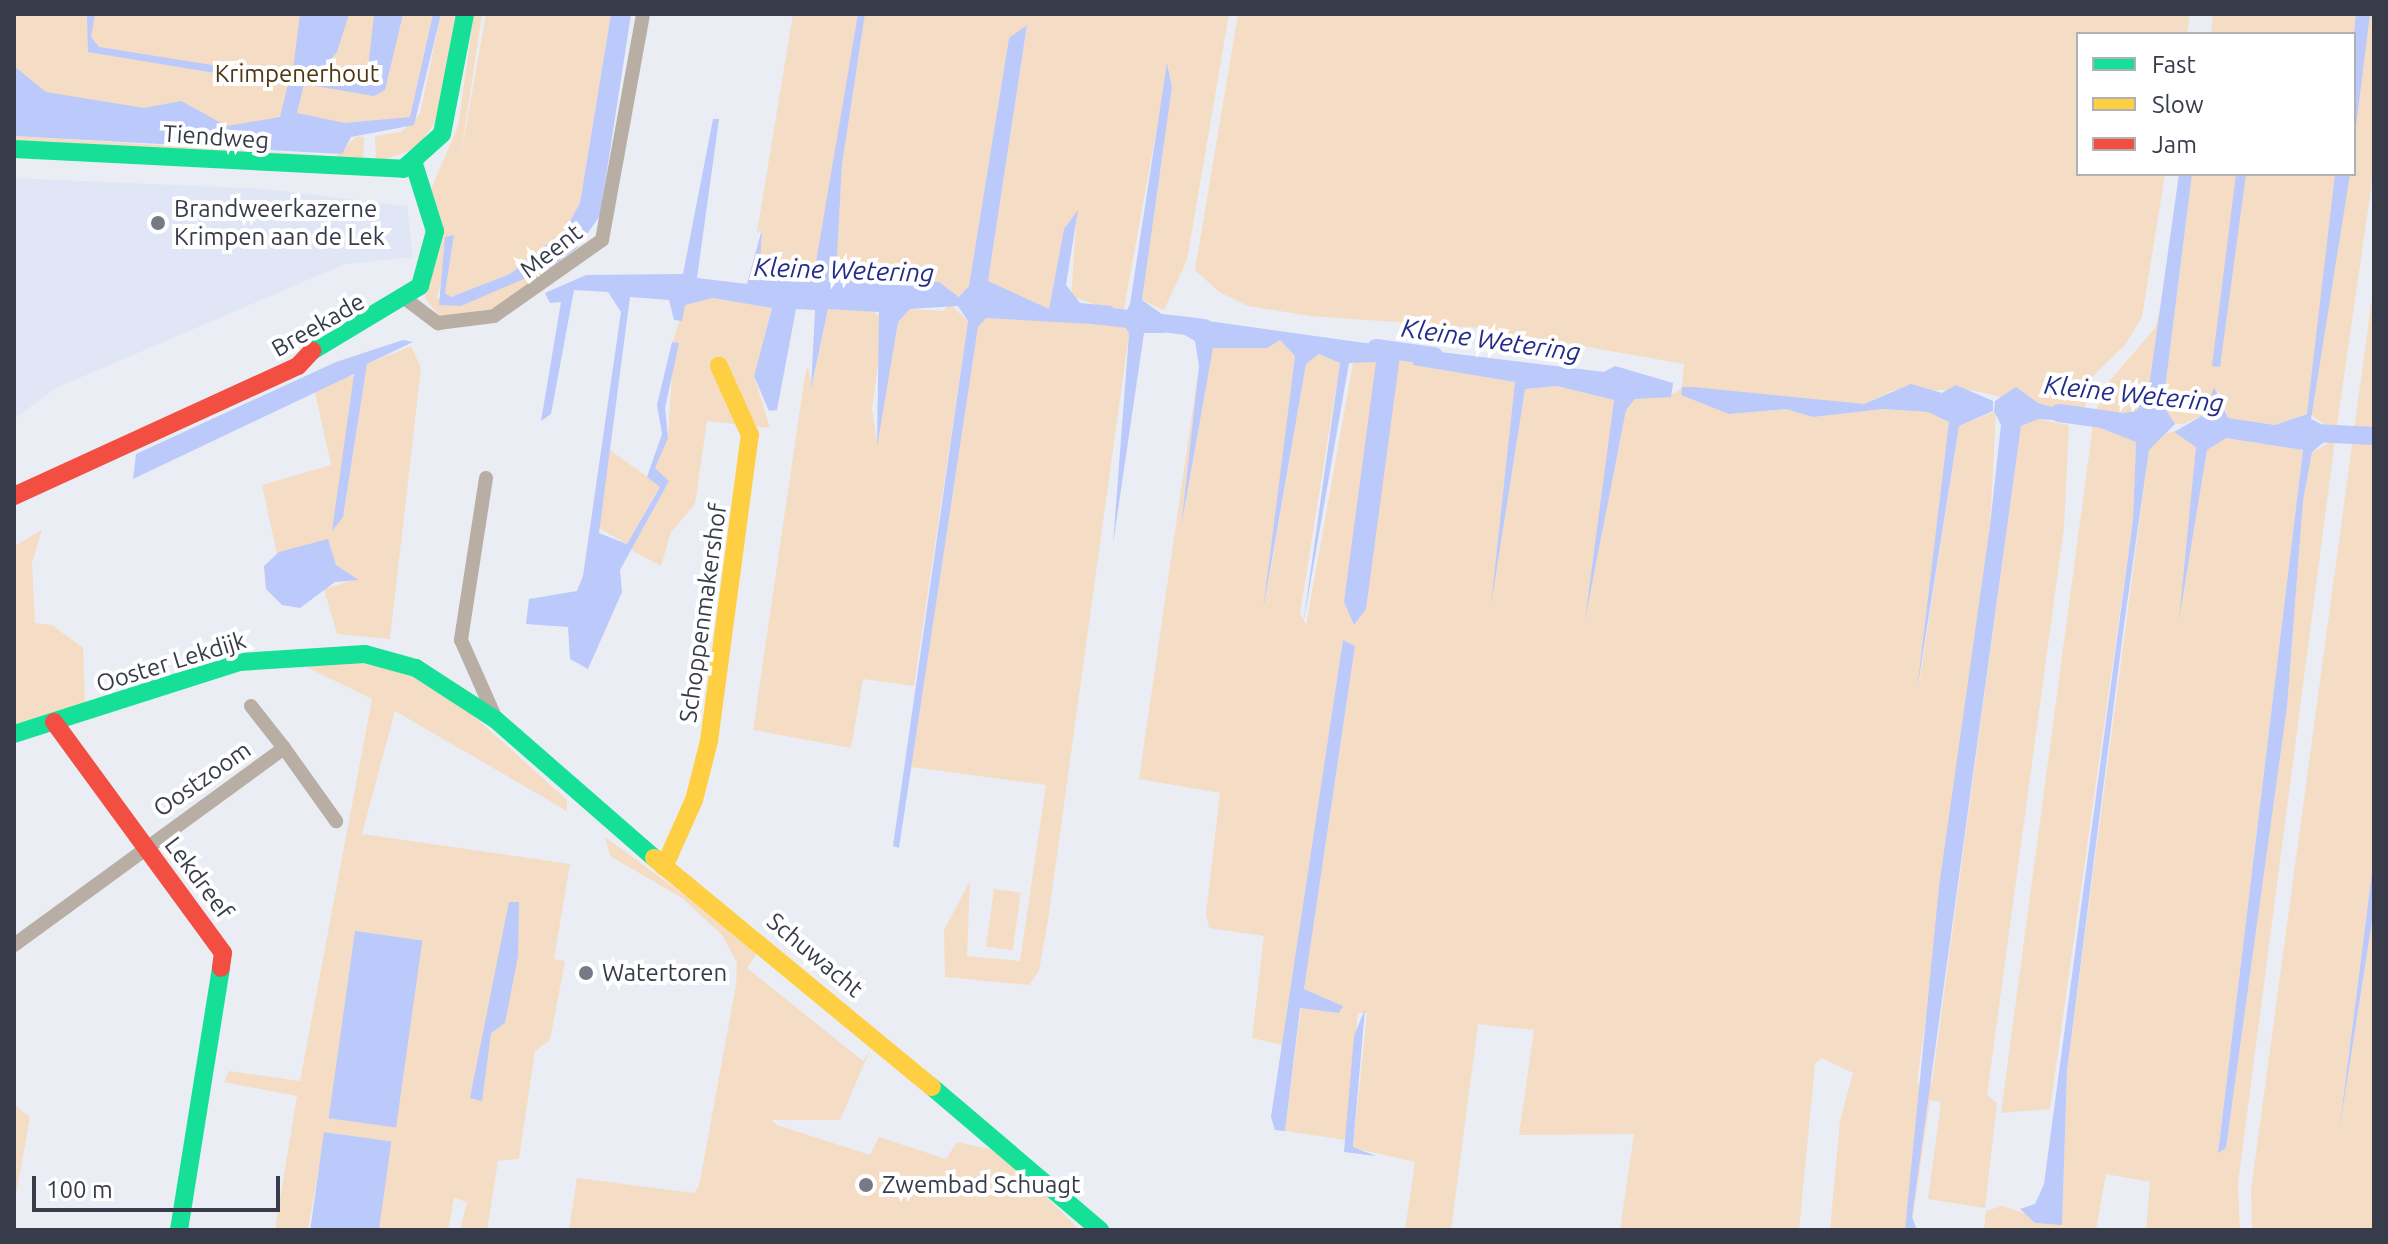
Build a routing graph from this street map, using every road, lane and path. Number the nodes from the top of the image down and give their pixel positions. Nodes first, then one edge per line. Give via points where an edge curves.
1 (465, 14) edge
2 (643, 14) edge
3 (14, 149) edge
4 (414, 164) junction
5 (407, 300) junction
6 (719, 366) dead end
7 (486, 478) dead end
8 (14, 496) edge
9 (392, 660) joint
10 (251, 706) dead end
11 (496, 720) junction
12 (54, 722) junction
13 (14, 734) edge
14 (284, 748) junction
15 (336, 821) dead end
16 (144, 845) junction
17 (664, 867) junction
18 (14, 945) edge
19 (179, 1230) edge
20 (1100, 1230) edge

1 - 4 street via 449,114 431,150
2 - 5 street, Meent via 602,240 494,316 438,323
3 - 4 street, Tiendweg via 369,172
4 - 5 street via 435,231 420,286
5 - 8 street, Breekade via 312,350 298,366 92,454
6 - 17 street, Schoppenmakershof via 750,435 707,755
7 - 11 street, Schuwacht via 461,640
9 - 11 street, Schuwacht via 451,686
9 - 12 street, Ooster Lekdijk via 329,652 239,662
10 - 14 street, Oostzoom
11 - 17 street, Schuwacht
12 - 13 street, Ooster Lekdijk
12 - 16 street, Lekdreef
14 - 15 street, Oostzoom
14 - 16 street, Oostzoom
16 - 18 street, Oostzoom
16 - 19 street, Lekdreef via 223,953
17 - 20 street, Schuwacht

